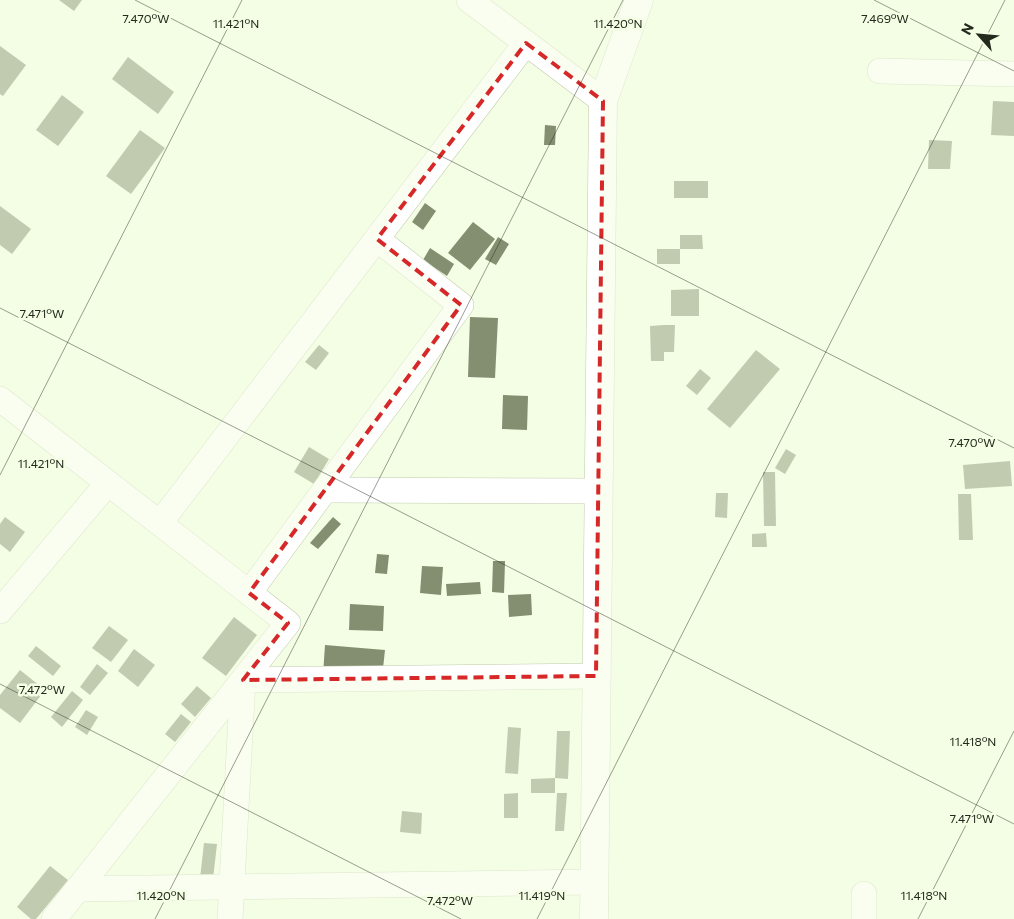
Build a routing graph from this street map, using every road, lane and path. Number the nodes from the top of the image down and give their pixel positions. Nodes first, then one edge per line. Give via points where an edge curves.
1 (469, 0) edge
2 (639, 0) edge
3 (526, 43) junction
4 (880, 71) dead end
5 (1014, 74) edge
6 (603, 101) junction
7 (377, 239) junction
8 (0, 399) edge
9 (108, 483) junction
10 (325, 490) junction
11 (598, 491) junction
12 (160, 523) junction
13 (249, 593) junction
14 (0, 611) edge
15 (596, 676) junction
16 (243, 680) junction
17 (594, 882) junction
18 (232, 887) junction
19 (78, 889) junction
20 (864, 894) dead end
21 (54, 919) edge
22 (230, 919) edge
23 (594, 919) edge
24 (864, 919) edge

1 - 3 street
2 - 6 street
3 - 6 street
3 - 7 street
4 - 5 street
6 - 11 street
7 - 10 street via 461,305
7 - 12 street
8 - 9 street
9 - 12 street
9 - 14 street
10 - 11 street
10 - 13 street
11 - 15 street
12 - 13 street
13 - 16 street via 288,623
15 - 16 street
15 - 17 street
16 - 18 street
16 - 19 street
17 - 18 street
17 - 23 street
18 - 19 street
18 - 22 street
19 - 21 street
20 - 24 street

